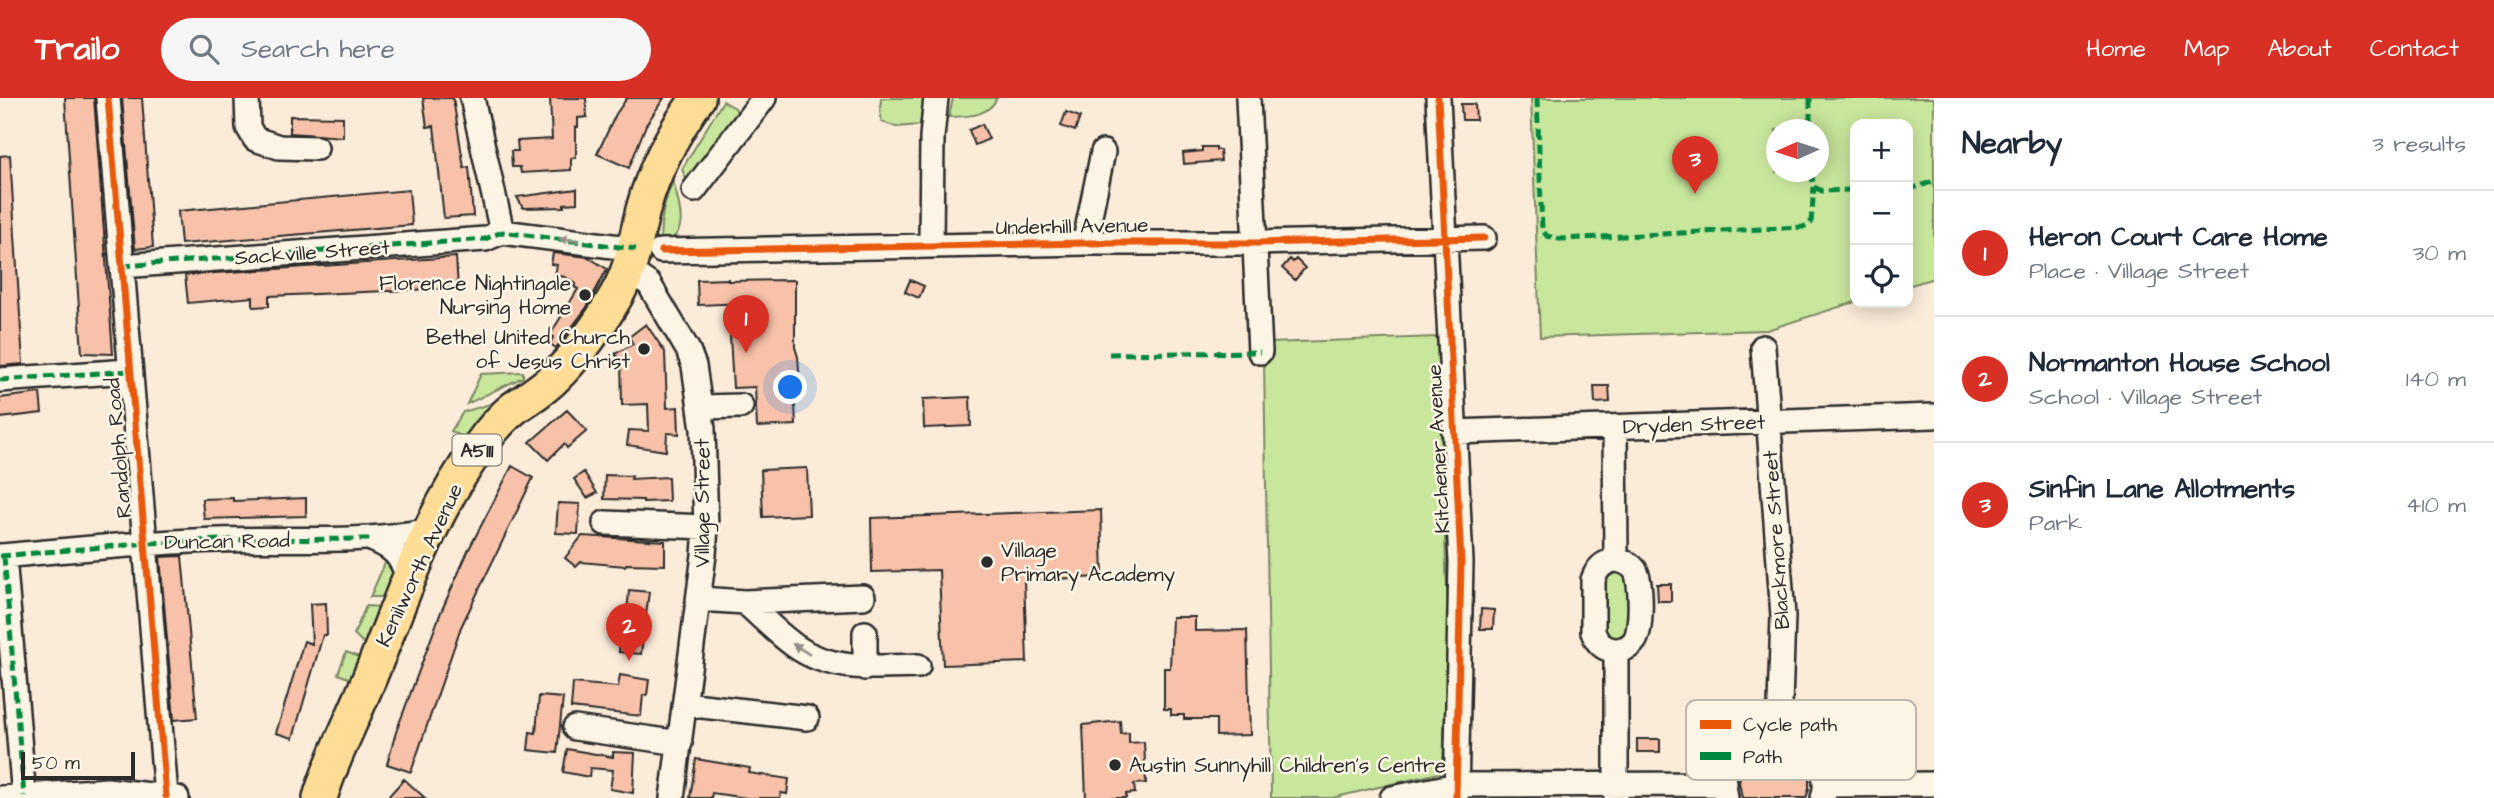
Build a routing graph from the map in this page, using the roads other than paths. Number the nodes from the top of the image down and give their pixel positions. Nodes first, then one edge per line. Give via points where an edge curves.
1 (108, 98) edge
2 (247, 98) edge
3 (698, 98) edge
4 (764, 98) edge
5 (936, 98) edge
6 (1248, 98) edge
7 (1438, 98) edge
8 (482, 111) edge
9 (316, 148) dead end
10 (1103, 152) dead end
11 (694, 190) dead end
12 (502, 232) junction
13 (1484, 238) dead end
14 (1444, 239) junction
15 (1087, 243) junction
16 (1255, 243) junction
17 (931, 246) junction
18 (642, 257) junction
19 (122, 266) junction
20 (1763, 347) dead end
21 (1260, 352) dead end
22 (129, 371) junction
23 (0, 380) edge
24 (741, 406) dead end
25 (701, 407) junction
26 (1934, 416) edge
27 (1769, 422) junction
28 (1615, 427) junction
29 (1454, 432) junction
30 (605, 523) dead end
31 (706, 527) junction
32 (432, 530) junction
33 (371, 539) junction
34 (144, 543) junction
35 (2, 556) edge
36 (1616, 560) junction
37 (409, 578) junction
38 (863, 597) dead end
39 (699, 598) junction
40 (745, 602) junction
41 (865, 633) dead end
42 (1616, 650) junction
43 (918, 666) dead end
44 (865, 667) junction
45 (365, 690) junction
46 (1780, 700) edge
47 (685, 704) junction
48 (807, 718) dead end
49 (575, 728) dead end
50 (680, 743) junction
51 (1934, 784) edge
52 (1457, 791) edge
53 (1726, 791) edge
54 (1616, 792) edge
55 (1824, 792) edge
56 (0, 797) edge
57 (24, 797) edge
58 (171, 797) edge
59 (320, 798) edge
60 (343, 798) edge
61 (672, 798) edge
62 (1392, 798) edge

1 - 19 street, Randolph Road
2 - 9 street via 248,127 255,139 279,147
3 - 18 highway, A5111 via 654,173 643,208
4 - 11 street
5 - 17 street
6 - 16 street
7 - 14 street, Kitchener Avenue
8 - 12 street
10 - 15 street
18 -> 12 street
12 - 19 street, Sackville Street via 485,239
13 - 14 street, Underhill Avenue
14 - 16 street, Underhill Avenue
14 - 29 street, Kitchener Avenue
15 - 16 street, Underhill Avenue
15 - 17 street, Underhill Avenue
16 - 21 street
17 - 18 street, Underhill Avenue via 684,240
18 - 25 street, Village Street via 649,284 688,350
18 - 32 highway, Kenilworth Avenue / A5111 via 555,378 512,410 484,440
19 - 22 street, Randolph Road
20 - 27 street, Blackmore Street
22 - 23 street
22 - 34 street, Randolph Road
24 - 25 street
25 - 31 street, Village Street
26 - 27 street, Dryden Street
27 - 28 street, Dryden Street
27 - 46 street, Blackmore Street via 1783,616
28 - 29 street, Dryden Street
28 - 36 street
29 - 52 street, Kitchener Avenue via 1461,562
30 - 31 street
31 - 39 street, Village Street
32 - 33 street, Duncan Road
32 - 37 highway, Kenilworth Avenue / A5111
33 - 34 street, Duncan Road
33 - 37 street via 398,554
34 - 35 street, Duncan Road
34 - 58 street, Randolph Road
35 - 57 street
36 - 42 street via 1637,572 1639,629 1629,646
36 - 42 street via 1600,567 1593,580 1593,632 1604,648
37 - 45 highway, Kenilworth Avenue / A5111
38 - 40 street
39 - 40 street
39 - 47 street, Village Street
44 -> 40 street via 806,653
41 - 44 street
42 - 54 street
43 - 44 street
45 - 59 highway, Kenilworth Avenue / A5111
45 - 60 highway, Kenilworth Avenue / A5111
47 - 48 street
47 - 50 street, Village Street
49 - 50 street
50 - 61 street, Village Street
51 - 55 street
52 - 54 street
52 - 62 street
53 - 54 street
56 - 57 street
57 - 58 street via 107,790

